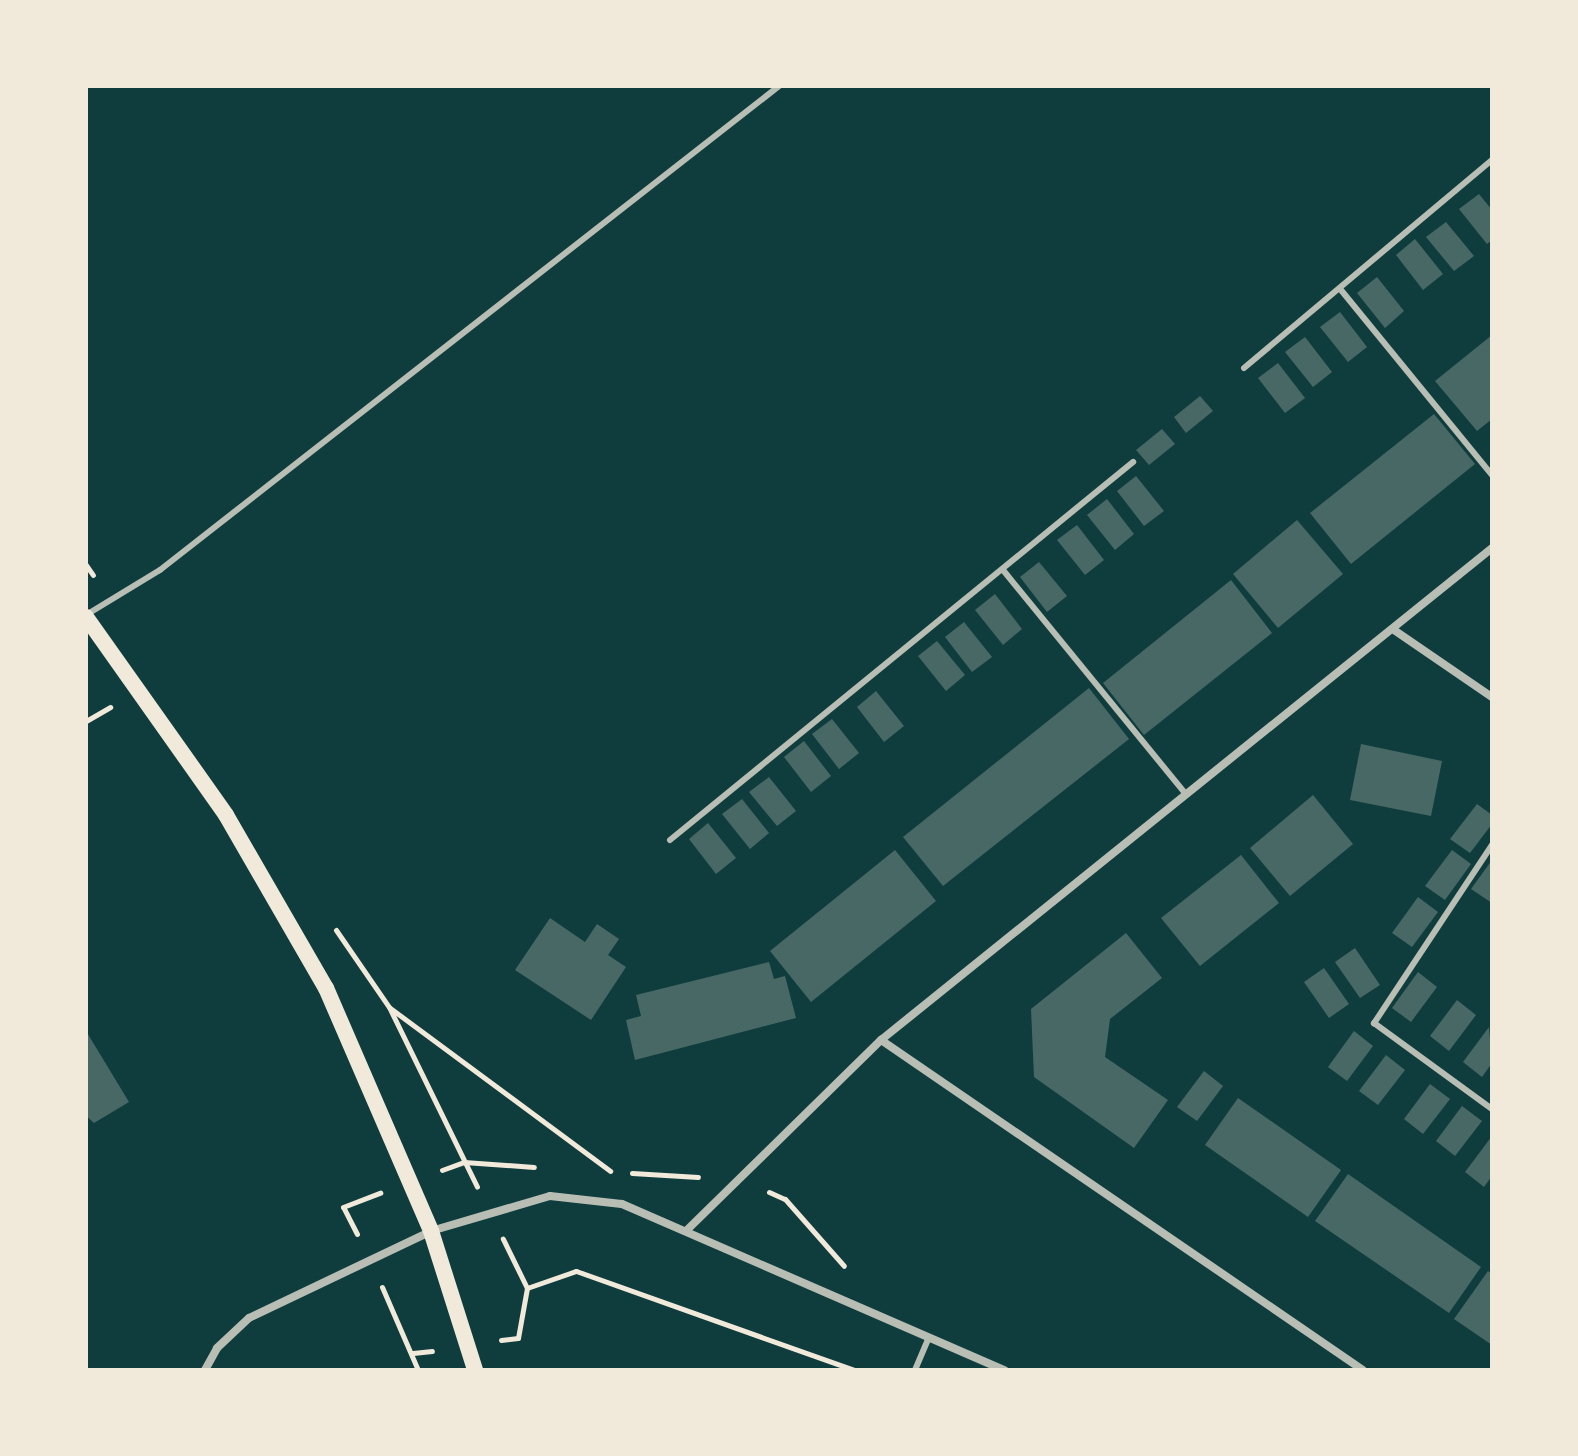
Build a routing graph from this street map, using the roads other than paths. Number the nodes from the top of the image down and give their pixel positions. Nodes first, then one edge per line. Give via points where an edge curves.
1 (779, 86) edge
2 (1492, 160) edge
3 (1341, 290) junction
4 (1244, 368) dead end
5 (1133, 462) dead end
6 (1492, 475) edge
7 (1492, 548) edge
8 (1003, 570) junction
9 (86, 616) edge
10 (1394, 630) junction
11 (1492, 697) edge
12 (1185, 793) junction
13 (670, 840) dead end
14 (1492, 845) edge
15 (881, 1040) junction
16 (1492, 1109) edge
17 (687, 1230) junction
18 (431, 1231) junction
19 (928, 1339) junction
20 (205, 1370) edge
21 (475, 1370) edge
22 (915, 1370) edge
23 (1004, 1370) edge
24 (1363, 1370) edge

1 - 9 lane via 160,570
2 - 3 lane
3 - 4 lane
3 - 6 lane
5 - 8 lane
7 - 10 street
8 - 12 lane
8 - 13 lane
9 - 18 main road via 226,815 326,988
10 - 11 street
10 - 12 street
12 - 15 street
14 - 16 lane via 1374,1023
15 - 17 street
15 - 24 street
17 - 18 street via 622,1204 550,1196
17 - 19 street
18 - 20 street via 249,1318 217,1348
18 - 21 main road
19 - 22 lane
19 - 23 street

